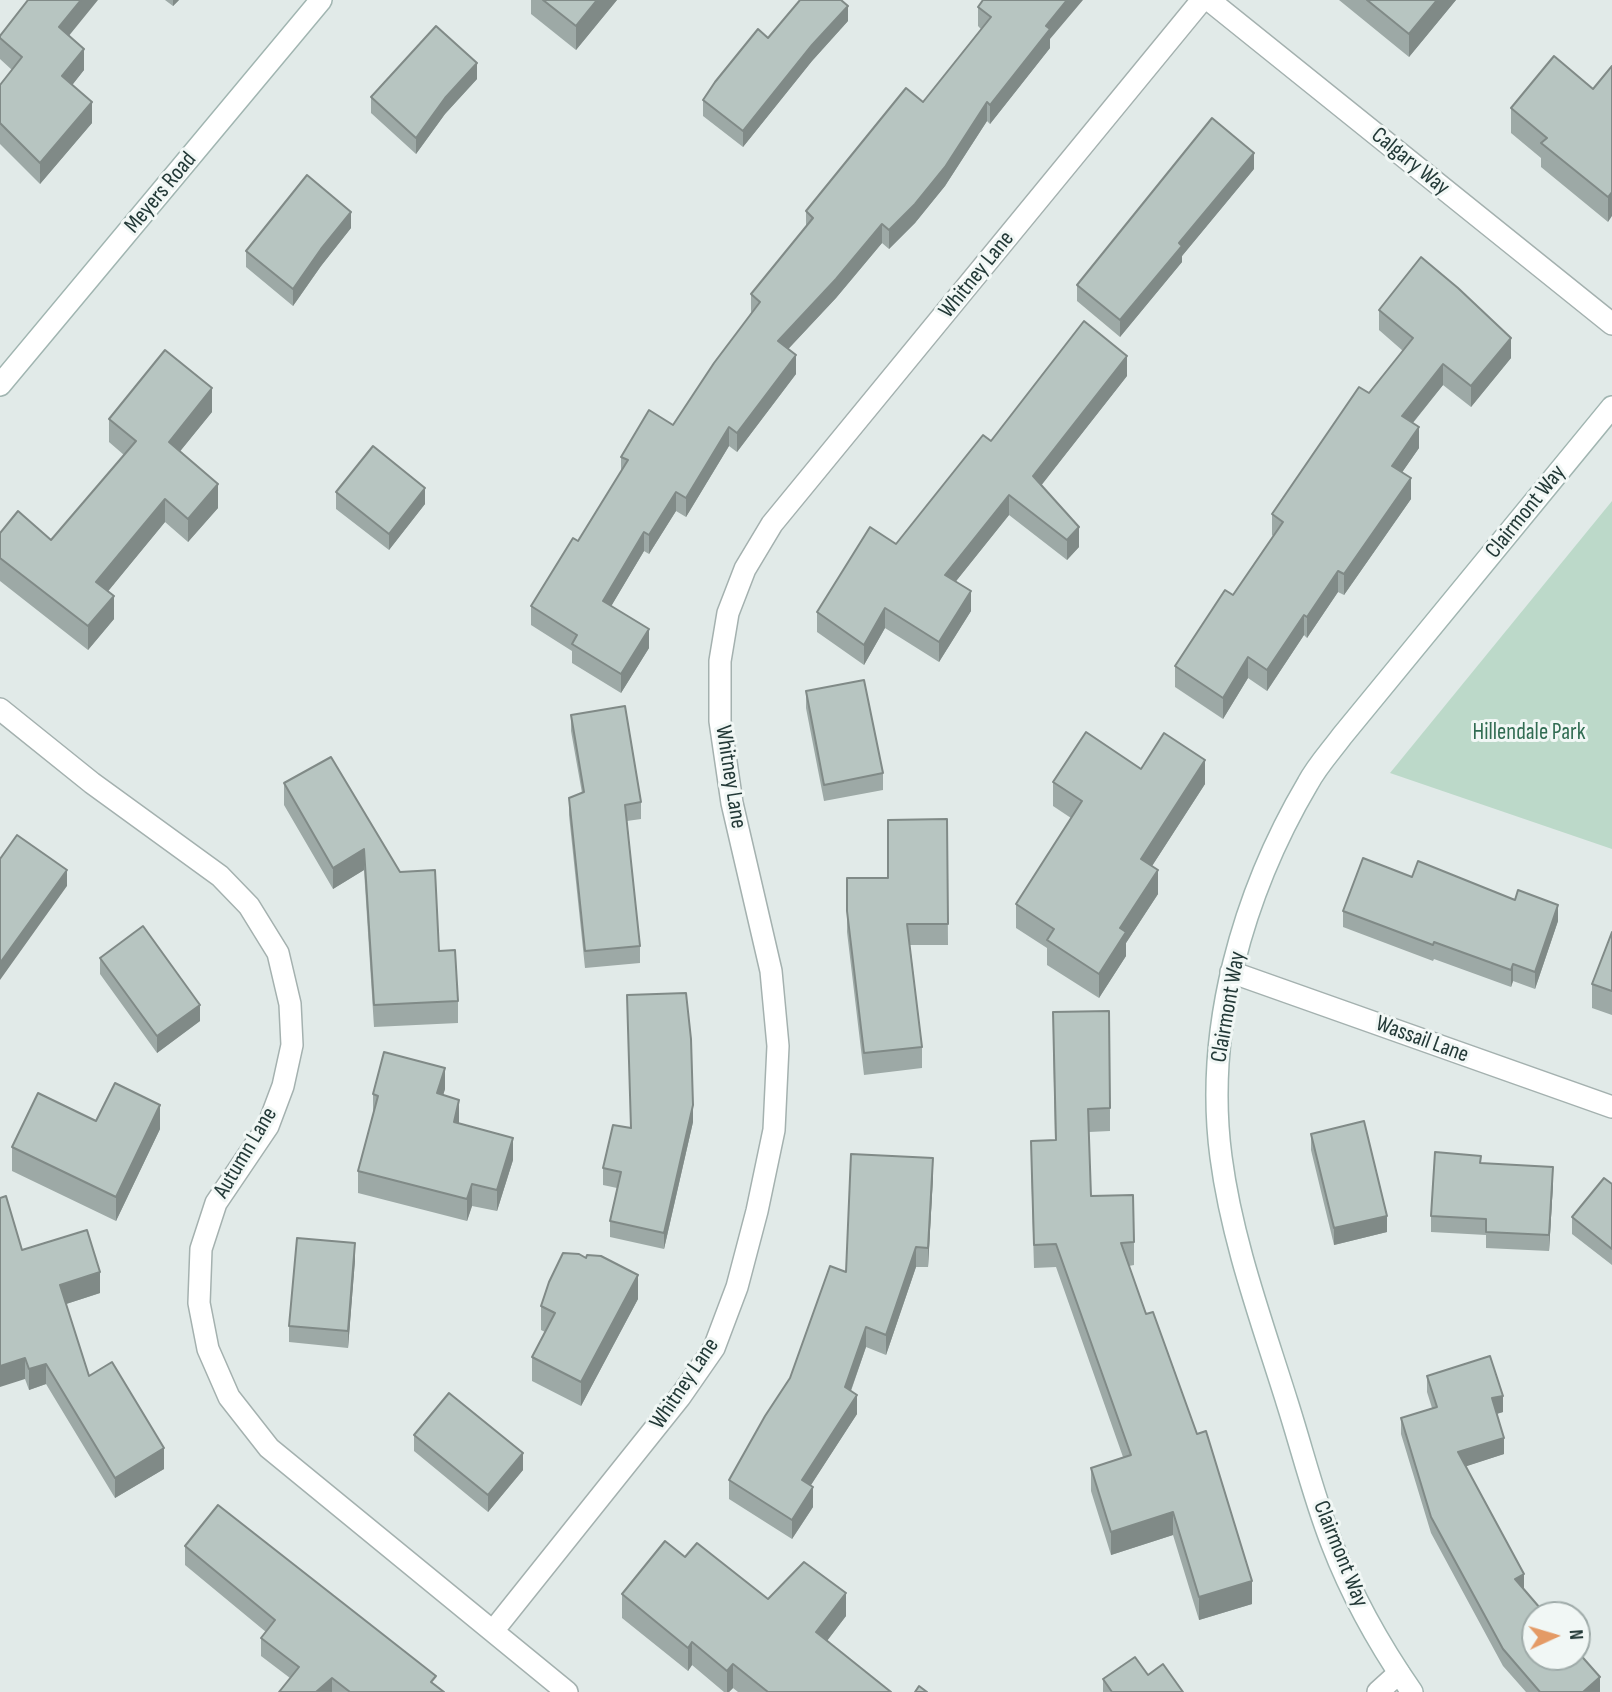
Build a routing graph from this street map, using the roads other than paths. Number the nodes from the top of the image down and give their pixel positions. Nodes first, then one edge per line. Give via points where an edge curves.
1 (321, 0) edge
2 (1202, 0) edge
3 (1209, 0) edge
4 (1612, 324) edge
5 (0, 386) edge
6 (1612, 407) edge
7 (0, 709) edge
8 (1231, 972) junction
9 (1612, 1107) edge
10 (493, 1631) junction
11 (1399, 1673) junction
12 (567, 1692) edge
13 (1378, 1692) edge
14 (1412, 1692) edge

1 - 5 street, Meyers Road
2 - 10 street, Whitney Lane via 772,524 745,569 728,613 720,661 720,721 732,803 771,971 778,1046 774,1130 757,1211 737,1287 714,1348
3 - 4 street, Calgary Way
6 - 8 street, Clairmont Way via 1309,780 1258,886
7 - 10 street, Autumn Lane via 220,876 249,906 278,953 292,1045 268,1126 216,1203 201,1249 199,1303 208,1349 229,1397 268,1448
8 - 9 street, Wassail Lane
8 - 11 street, Clairmont Way via 1216,1097 1220,1157 1235,1236 1331,1542 1368,1623
10 - 12 street, Autumn Lane
11 - 13 street
11 - 14 street, Clairmont Way

